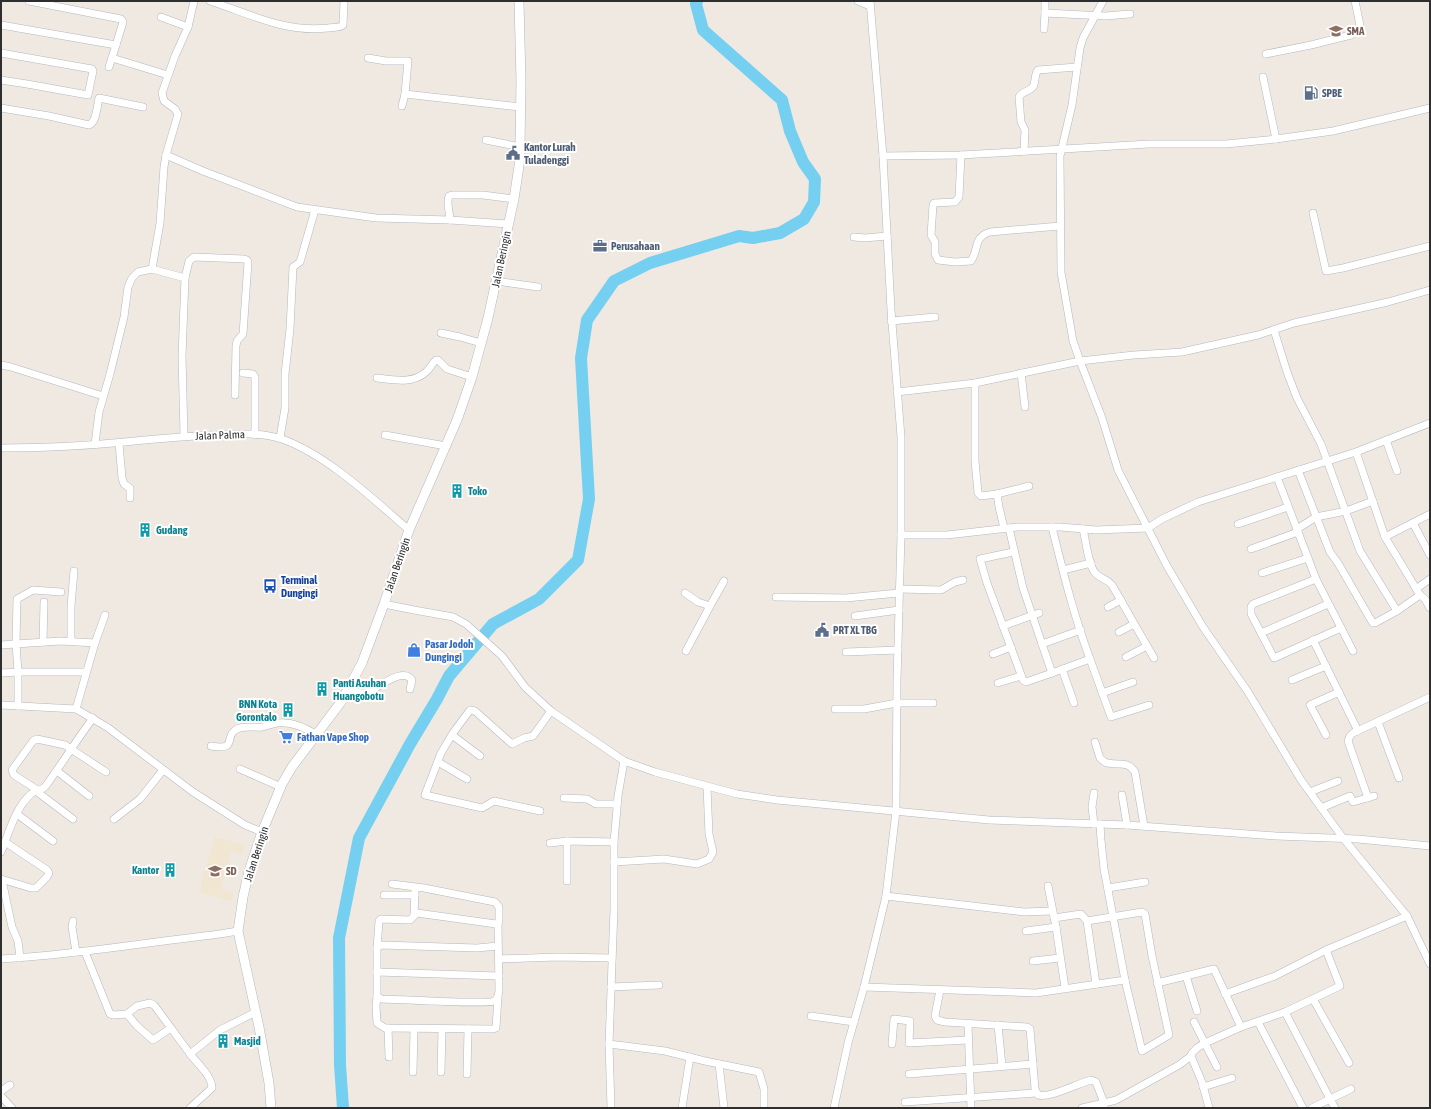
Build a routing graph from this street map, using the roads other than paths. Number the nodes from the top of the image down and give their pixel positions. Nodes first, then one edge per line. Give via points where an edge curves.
1 (29, 1) edge
2 (194, 1) edge
3 (210, 1) edge
4 (344, 1) edge
5 (519, 1) edge
6 (858, 1) edge
7 (1045, 1) edge
8 (1103, 1) edge
9 (1354, 1) edge
10 (870, 3) edge
11 (1045, 13) junction
12 (1130, 14) dead end
13 (1096, 15) junction
14 (161, 17) dead end
15 (1, 25) edge
16 (188, 27) junction
17 (1044, 29) dead end
18 (116, 45) junction
19 (1, 53) edge
20 (1266, 54) dead end
21 (112, 58) junction
22 (368, 58) dead end
23 (109, 67) dead end
24 (1077, 67) junction
25 (168, 75) junction
26 (1263, 77) dead end
27 (1, 80) edge
28 (405, 94) junction
29 (88, 95) junction
30 (98, 98) junction
31 (402, 106) dead end
32 (143, 107) dead end
33 (520, 107) junction
34 (1, 108) edge
35 (1430, 108) edge
36 (1276, 139) junction
37 (486, 140) dead end
38 (520, 146) junction
39 (1061, 149) junction
40 (1024, 151) junction
41 (166, 155) junction
42 (961, 155) junction
43 (883, 156) junction
44 (514, 199) junction
45 (315, 210) junction
46 (1313, 213) dead end
47 (450, 220) junction
48 (508, 224) junction
49 (1060, 226) junction
50 (887, 236) junction
51 (854, 237) dead end
52 (1430, 246) edge
53 (152, 269) junction
54 (185, 278) junction
55 (496, 281) junction
56 (538, 287) dead end
57 (1430, 290) edge
58 (935, 317) dead end
59 (891, 321) junction
60 (1274, 330) junction
61 (441, 333) dead end
62 (481, 343) junction
63 (1080, 361) junction
64 (1, 365) edge
65 (243, 373) dead end
66 (1021, 373) junction
67 (472, 377) junction
68 (377, 378) dead end
69 (974, 383) junction
70 (897, 392) junction
71 (235, 395) dead end
72 (103, 396) junction
73 (1025, 407) dead end
74 (1430, 425) edge
75 (255, 435) junction
76 (184, 436) junction
77 (385, 436) dead end
78 (280, 438) junction
79 (1386, 440) junction
80 (119, 443) junction
81 (95, 444) junction
82 (446, 446) junction
83 (1, 448) edge
84 (1356, 452) junction
85 (1326, 460) junction
86 (1298, 470) junction
87 (1397, 471) dead end
88 (1277, 477) junction
89 (1029, 486) dead end
90 (997, 494) junction
91 (130, 498) dead end
92 (1373, 501) junction
93 (1288, 507) junction
94 (1346, 511) junction
95 (1430, 514) edge
96 (1317, 519) junction
97 (1239, 522) dead end
98 (1412, 523) junction
99 (1052, 527) junction
100 (1084, 528) junction
101 (1148, 528) junction
102 (409, 530) junction
103 (1297, 531) junction
104 (1008, 532) junction
105 (901, 535) junction
106 (1385, 537) junction
107 (1252, 547) dead end
108 (1014, 552) junction
109 (1430, 555) edge
110 (1308, 558) junction
111 (1091, 563) junction
112 (1063, 570) junction
113 (74, 571) dead end
114 (1263, 572) dead end
115 (1316, 579) junction
116 (963, 580) dead end
117 (1430, 580) edge
118 (724, 581) dead end
119 (899, 591) junction
120 (61, 592) dead end
121 (1418, 592) junction
122 (684, 593) dead end
123 (776, 597) dead end
124 (1121, 600) junction
125 (44, 602) dead end
126 (384, 604) junction
127 (1328, 604) junction
128 (710, 606) junction
129 (1108, 607) dead end
130 (1430, 608) edge
131 (899, 610) junction
132 (1397, 611) junction
133 (1039, 613) dead end
134 (105, 615) dead end
135 (855, 616) dead end
136 (1032, 616) junction
137 (1134, 624) junction
138 (1003, 626) junction
139 (1341, 628) junction
140 (1081, 630) junction
141 (1119, 632) dead end
142 (1261, 633) junction
143 (1313, 640) junction
144 (71, 641) junction
145 (43, 642) junction
146 (95, 643) junction
147 (16, 644) junction
148 (1042, 644) junction
149 (1, 645) edge
150 (1147, 646) junction
151 (1011, 647) junction
152 (898, 650) junction
153 (686, 651) dead end
154 (1353, 651) dead end
155 (846, 652) dead end
156 (993, 654) dead end
157 (1126, 657) dead end
158 (1154, 658) dead end
159 (1090, 659) junction
160 (1326, 666) junction
161 (1062, 669) junction
162 (18, 672) junction
163 (86, 672) junction
164 (1, 673) edge
165 (1052, 673) junction
166 (1021, 676) junction
167 (1292, 680) dead end
168 (1133, 682) dead end
169 (998, 684) dead end
170 (410, 689) dead end
171 (348, 691) junction
172 (1102, 692) junction
173 (1339, 692) junction
174 (1430, 697) edge
175 (897, 703) junction
176 (933, 703) dead end
177 (1, 704) edge
178 (1074, 704) dead end
179 (1149, 705) dead end
180 (18, 706) junction
181 (76, 709) junction
182 (835, 709) dead end
183 (551, 711) junction
184 (93, 718) junction
185 (1378, 722) junction
186 (1358, 731) junction
187 (317, 735) junction
188 (452, 735) junction
189 (1326, 735) dead end
190 (1095, 742) dead end
191 (211, 746) dead end
192 (71, 748) junction
193 (480, 756) dead end
194 (624, 761) junction
195 (438, 762) junction
196 (240, 769) dead end
197 (163, 770) junction
198 (57, 771) junction
199 (106, 772) dead end
200 (1399, 778) dead end
201 (467, 780) dead end
202 (1338, 781) dead end
203 (281, 787) junction
204 (707, 787) junction
205 (37, 791) junction
206 (1310, 792) junction
207 (1094, 793) dead end
208 (89, 796) dead end
209 (1122, 796) dead end
210 (564, 798) dead end
211 (617, 804) junction
212 (1321, 808) junction
213 (896, 811) junction
214 (540, 812) dead end
215 (17, 814) junction
216 (73, 819) dead end
217 (114, 819) dead end
218 (1097, 824) junction
219 (1127, 825) junction
220 (1144, 826) junction
221 (262, 832) junction
222 (1343, 838) junction
223 (1361, 840) junction
224 (53, 841) dead end
225 (567, 841) junction
226 (5, 842) junction
227 (614, 842) junction
228 (550, 843) dead end
229 (1430, 846) edge
230 (1, 852) edge
231 (1356, 856) junction
232 (614, 862) junction
233 (2, 879) edge
234 (567, 881) dead end
235 (1145, 882) dead end
236 (392, 884) dead end
237 (1048, 886) dead end
238 (415, 887) junction
239 (1108, 888) junction
240 (384, 895) dead end
241 (415, 895) junction
242 (886, 896) junction
243 (414, 914) junction
244 (1053, 914) junction
245 (1114, 916) junction
246 (1407, 916) junction
247 (73, 921) dead end
248 (1087, 921) junction
249 (498, 923) junction
250 (1056, 927) junction
251 (1026, 931) dead end
252 (238, 932) junction
253 (498, 946) junction
254 (377, 948) junction
255 (1326, 950) junction
256 (76, 952) junction
257 (85, 952) junction
258 (20, 958) junction
259 (612, 958) junction
260 (1060, 958) junction
261 (1, 959) edge
262 (499, 959) junction
263 (1032, 961) dead end
264 (1430, 964) edge
265 (377, 972) junction
266 (499, 976) junction
267 (1186, 976) junction
268 (1125, 980) junction
269 (1157, 983) junction
270 (1096, 984) junction
271 (659, 985) dead end
272 (611, 987) junction
273 (864, 987) junction
274 (1065, 988) junction
275 (940, 990) junction
276 (1225, 994) junction
277 (377, 996) junction
278 (498, 997) junction
279 (1313, 999) junction
280 (1197, 1011) dead end
281 (256, 1012) junction
282 (1285, 1012) junction
283 (127, 1014) junction
284 (811, 1016) dead end
285 (854, 1022) junction
286 (1194, 1022) dead end
287 (1258, 1022) junction
288 (968, 1024) junction
289 (998, 1025) junction
290 (171, 1028) junction
291 (388, 1028) junction
292 (1241, 1028) junction
293 (414, 1029) junction
294 (442, 1029) junction
295 (468, 1029) junction
296 (968, 1040) junction
297 (1205, 1042) junction
298 (609, 1044) junction
299 (892, 1044) dead end
300 (190, 1054) junction
301 (1191, 1056) junction
302 (389, 1057) dead end
303 (690, 1057) junction
304 (1349, 1063) dead end
305 (719, 1064) junction
306 (1033, 1064) junction
307 (1002, 1066) junction
308 (1217, 1067) dead end
309 (969, 1069) junction
310 (413, 1072) dead end
311 (441, 1072) dead end
312 (467, 1074) dead end
313 (909, 1074) dead end
314 (1232, 1078) dead end
315 (10, 1085) dead end
316 (1203, 1087) junction
317 (1351, 1089) dead end
318 (1, 1091) edge
319 (1036, 1093) junction
320 (1, 1096) edge
321 (970, 1098) junction
322 (1330, 1099) junction
323 (905, 1102) dead end
324 (1104, 1105) edge
325 (12, 1108) edge
326 (190, 1108) edge
327 (271, 1108) edge
328 (611, 1108) edge
329 (682, 1108) edge
330 (724, 1108) edge
331 (764, 1108) edge
332 (834, 1108) edge
333 (971, 1108) edge
334 (1082, 1108) edge
335 (1209, 1108) edge
336 (1303, 1108) edge
337 (1312, 1108) edge
338 (1335, 1108) edge

1 - 18 street via 121,19 123,22
2 - 16 street
3 - 4 street via 275,24 321,29 343,25
5 - 33 street, Jalan Beringin
6 - 10 street
7 - 11 street
8 - 13 street
9 - 20 street via 1360,25 1355,33
10 - 43 street
11 - 13 street
11 - 17 street
12 - 13 street
13 - 24 street via 1083,38
14 - 16 street
15 - 18 street
16 - 25 street
18 - 21 street
19 - 29 street via 92,69
21 - 23 street
21 - 25 street
22 - 28 street via 408,61
24 - 39 street via 1072,105
24 - 40 street via 1038,70 1034,86 1019,97 1021,122 1026,130
25 - 41 street via 162,98 178,114
26 - 36 street
27 - 29 street
28 - 31 street
28 - 33 street
29 - 30 street
30 - 32 street
30 - 34 street via 94,120 90,125
33 - 38 street, Jalan Beringin
35 - 36 street via 1333,131
36 - 39 street via 1226,144
37 - 38 street
38 - 44 street, Jalan Beringin
39 - 40 street
39 - 49 street
40 - 42 street
41 - 45 street via 297,207
41 - 53 street via 160,223
42 - 43 street
42 - 49 street via 958,200 933,205 931,235 938,260 971,261 979,239 990,232
43 - 50 street
44 - 47 street via 452,194 448,199
44 - 48 street, Jalan Beringin
45 - 47 street via 376,218
45 - 78 street via 300,262 293,267 285,408
46 - 52 street via 1326,271
47 - 48 street
48 - 55 street, Jalan Beringin
49 - 63 street via 1061,272 1073,341
50 - 51 street
50 - 59 street
53 - 54 street
53 - 72 street via 138,272 128,287 124,317
54 - 71 street via 189,261 194,257 244,259 248,262 243,334 236,346
54 - 76 street via 182,356
55 - 56 street
55 - 62 street, Jalan Beringin
57 - 60 street
58 - 59 street
59 - 70 street
60 - 63 street via 1182,352
60 - 85 street via 1297,398 1314,428
61 - 62 street
62 - 67 street, Jalan Beringin
63 - 66 street
63 - 101 street via 1102,418 1118,470
64 - 72 street
65 - 75 street via 253,374 255,377
66 - 69 street
66 - 73 street
67 - 68 street via 447,369 436,360 427,372 416,379
67 - 82 street, Jalan Beringin
69 - 70 street
69 - 90 street via 978,493 981,496
70 - 105 street
72 - 81 street
74 - 79 street
74 - 84 street
75 - 76 street, Jalan Palma
75 - 78 street, Jalan Palma
76 - 80 street, Jalan Palma
77 - 82 street
78 - 102 street, Jalan Palma via 311,453 345,477
79 - 84 street
79 - 87 street
80 - 81 street, Jalan Palma
80 - 91 street via 122,478 124,484 130,488
81 - 83 street, Jalan Palma
82 - 102 street, Jalan Beringin
84 - 85 street
84 - 92 street
85 - 86 street
85 - 94 street
86 - 88 street
86 - 96 street
88 - 93 street
88 - 101 street via 1198,502
89 - 90 street
90 - 104 street via 998,506
92 - 94 street
92 - 106 street
93 - 97 street
93 - 103 street
94 - 96 street
94 - 132 street via 1360,550
95 - 98 street
96 - 103 street
96 - 132 street via 1330,552 1373,623
98 - 106 street
98 - 109 street
99 - 100 street
99 - 104 street
99 - 112 street
100 - 101 street
100 - 111 street
101 - 206 street via 1203,627 1248,692
102 - 126 street, Jalan Beringin
103 - 107 street
103 - 110 street
104 - 105 street
104 - 108 street
105 - 119 street
106 - 121 street
108 - 136 street
108 - 138 street via 980,559
110 - 114 street
110 - 115 street
111 - 112 street
111 - 124 street via 1096,573 1108,580
112 - 140 street
113 - 144 street
115 - 127 street
115 - 142 street via 1253,604 1251,614
116 - 119 street via 941,590
117 - 121 street
118 - 128 street
119 - 123 street via 846,598
119 - 131 street
120 - 147 street via 33,590 17,599
121 - 130 street
121 - 132 street
122 - 128 street
124 - 129 street
124 - 137 street
125 - 145 street
126 - 171 street, Jalan Beringin via 362,663
126 - 183 street via 453,617 466,624 502,656 525,687
127 - 139 street
127 - 142 street
128 - 153 street
131 - 135 street
131 - 152 street
133 - 136 street
134 - 146 street
136 - 138 street
136 - 148 street
137 - 141 street
137 - 150 street
138 - 151 street
139 - 143 street
139 - 154 street
140 - 148 street
140 - 159 street
142 - 143 street via 1274,658
143 - 160 street
144 - 145 street
144 - 146 street
145 - 147 street
146 - 163 street
147 - 149 street
147 - 162 street
148 - 165 street
150 - 157 street
150 - 158 street
151 - 156 street
151 - 166 street
152 - 155 street
152 - 175 street
159 - 161 street
159 - 172 street
160 - 167 street
160 - 173 street
161 - 165 street
161 - 178 street
162 - 163 street
162 - 164 street
162 - 180 street
163 - 181 street
165 - 166 street via 1026,682
166 - 169 street
168 - 172 street
170 - 171 street via 412,680 406,675 394,678 369,692
171 - 187 street, Jalan Beringin
172 - 179 street via 1112,717
173 - 186 street
173 - 189 street via 1310,705
174 - 185 street
175 - 176 street
175 - 182 street via 864,709
175 - 213 street
177 - 180 street
180 - 181 street
181 - 184 street
183 - 188 street via 533,736 512,744 475,710 470,710
183 - 194 street
184 - 192 street
184 - 197 street
185 - 186 street
185 - 200 street
186 - 212 street via 1351,735 1348,741 1371,797 1352,802 1350,796
187 - 191 street via 293,724 276,723 262,727 238,728 227,746
187 - 203 street, Jalan Beringin via 292,767
188 - 193 street
188 - 195 street
190 - 220 street via 1100,758 1108,763 1131,766 1135,772
192 - 198 street
192 - 199 street
192 - 205 street via 37,739 33,741 12,772
194 - 204 street
194 - 211 street
195 - 201 street
195 - 214 street via 425,795 482,808 494,801
196 - 203 street
197 - 217 street via 140,799
197 - 221 street via 214,806
198 - 205 street via 44,787
198 - 208 street
202 - 206 street
203 - 221 street, Jalan Beringin
204 - 213 street via 777,800
204 - 232 street via 709,834 713,852 709,859 697,864 664,859
205 - 215 street via 30,795
205 - 216 street
206 - 212 street
207 - 218 street via 1092,806
209 - 219 street
210 - 211 street via 587,799 596,804
211 - 227 street
212 - 222 street
213 - 218 street via 989,820
213 - 242 street
215 - 224 street
215 - 226 street
218 - 219 street
218 - 239 street
219 - 220 street
220 - 222 street via 1276,836
221 - 252 street, Jalan Beringin via 249,871
222 - 223 street
222 - 231 street
223 - 229 street
223 - 231 street via 1355,847
225 - 227 street
225 - 228 street
225 - 234 street
226 - 230 street
226 - 233 street via 49,873 36,888
227 - 232 street
231 - 246 street
232 - 259 street
233 - 258 street
235 - 239 street
236 - 238 street
237 - 244 street
238 - 241 street
238 - 249 street via 495,902 500,907
239 - 245 street
240 - 241 street
241 - 243 street
242 - 244 street
242 - 273 street
243 - 249 street
243 - 254 street via 410,920 379,920
244 - 248 street via 1081,914
244 - 250 street
245 - 248 street
245 - 268 street
245 - 269 street via 1142,912 1144,914
246 - 255 street
246 - 264 street
247 - 256 street
248 - 270 street
249 - 253 street
250 - 251 street
250 - 260 street
252 - 257 street
252 - 281 street, Jalan Beringin
253 - 254 street via 478,948 380,945
253 - 262 street
254 - 265 street
255 - 276 street via 1275,976
255 - 279 street via 1340,986
256 - 257 street
256 - 258 street
257 - 283 street via 108,1012 112,1015
258 - 261 street
259 - 262 street
259 - 272 street
260 - 263 street
260 - 274 street
262 - 266 street
265 - 266 street
265 - 277 street
266 - 278 street
267 - 269 street
267 - 276 street via 1214,969
267 - 280 street
268 - 269 street via 1142,1051 1169,1035
268 - 270 street
270 - 274 street
271 - 272 street
272 - 298 street
273 - 275 street
273 - 285 street
274 - 275 street via 1036,993
275 - 288 street via 937,1020
276 - 292 street
277 - 278 street via 474,1003 491,1002
277 - 291 street via 377,1023
278 - 295 street via 496,1028
279 - 282 street
279 - 304 street
281 - 300 street via 220,1030
281 - 327 street, Jalan Beringin
282 - 287 street
282 - 322 street
283 - 290 street via 153,1040
283 - 290 street via 137,1006 150,1003
284 - 285 street
285 - 332 street
286 - 297 street
287 - 292 street
287 - 336 street
288 - 289 street
288 - 296 street
289 - 306 street via 1030,1029
289 - 307 street
290 - 300 street
291 - 293 street
291 - 302 street
292 - 297 street
293 - 294 street
293 - 310 street
294 - 295 street
294 - 311 street
295 - 312 street
296 - 299 street via 909,1042 910,1021 894,1019
296 - 309 street
297 - 301 street
297 - 308 street
298 - 303 street
298 - 328 street
300 - 326 street via 212,1085 212,1088
301 - 316 street
301 - 324 street via 1142,1086
303 - 305 street
303 - 329 street
305 - 330 street
305 - 331 street via 759,1072 764,1089
306 - 307 street
306 - 319 street
307 - 309 street
309 - 313 street
309 - 321 street
314 - 316 street
315 - 318 street
316 - 335 street
317 - 322 street
319 - 321 street
319 - 324 street via 1043,1096 1093,1080 1098,1084
320 - 325 street
321 - 323 street
321 - 333 street
322 - 337 street
322 - 338 street
324 - 334 street

